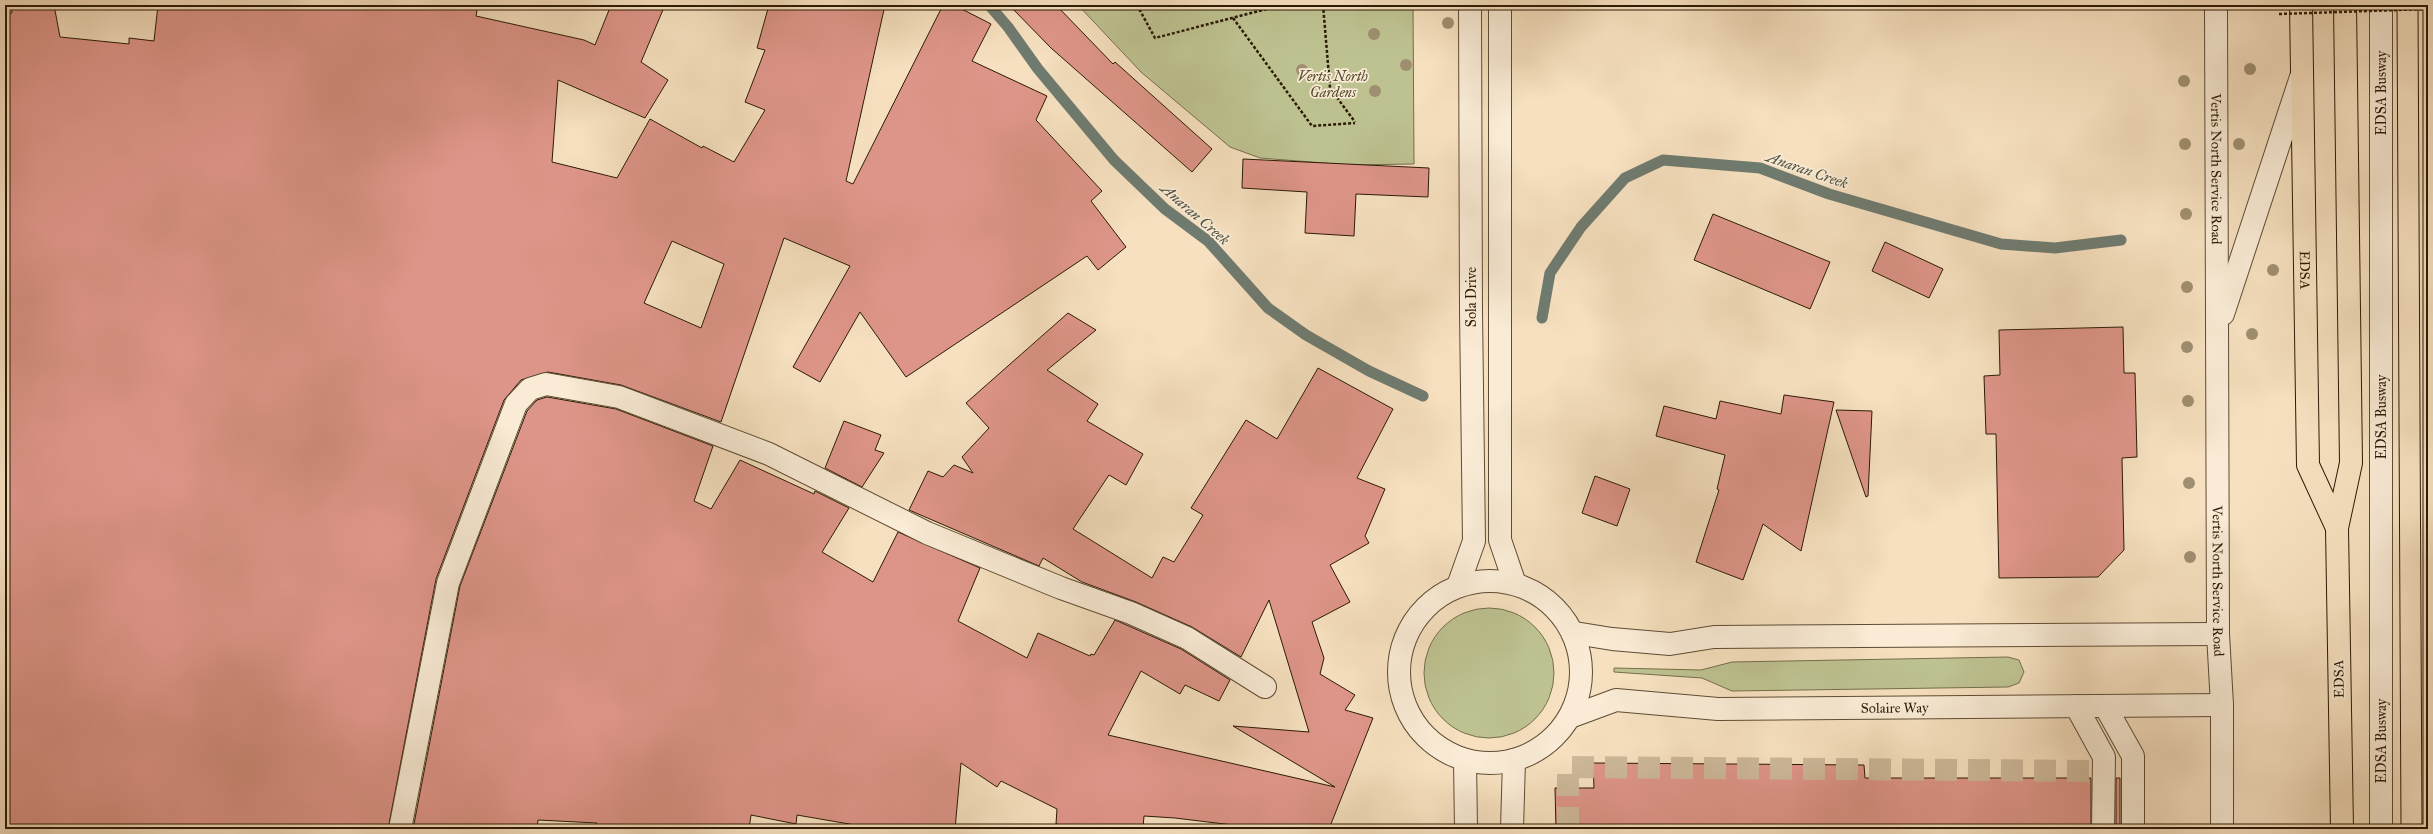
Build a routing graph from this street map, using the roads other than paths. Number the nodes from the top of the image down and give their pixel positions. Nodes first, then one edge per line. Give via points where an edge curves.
1 (1470, 5) edge
2 (1500, 5) edge
3 (2216, 5) edge
4 (2301, 5) edge
5 (2345, 5) edge
6 (2381, 5) edge
7 (2302, 74) junction
8 (2217, 332) junction
9 (2337, 528) junction
10 (1516, 584) junction
11 (1458, 586) junction
12 (1574, 633) junction
13 (2218, 634) junction
14 (1265, 687) dead end
15 (2076, 706) junction
16 (2105, 706) junction
17 (2222, 706) junction
18 (1570, 717) junction
19 (1465, 760) junction
20 (1514, 760) junction
21 (400, 829) edge
22 (1466, 829) edge
23 (1512, 829) edge
24 (2104, 829) edge
25 (2133, 829) edge
26 (2222, 829) edge
27 (2342, 829) edge
28 (2381, 829) edge

1 - 11 street, Sola Drive via 1474,541
2 - 10 street, Sola Drive via 1500,540
3 - 8 street, Vertis North Service Road
4 - 7 main road, EDSA
5 - 9 main road, EDSA via 2351,462
6 - 28 street, EDSA Busway
7 - 8 street, Vertis North Service Road
7 - 9 main road, EDSA via 2308,465
8 - 13 street, Vertis North Service Road
9 - 27 main road, EDSA
10 - 11 street via 1489,580
10 - 12 street via 1540,595 1556,609
11 - 19 street via 1432,600 1412,622 1400,650 1398,680 1406,709 1423,734 1442,750
12 - 13 street via 1612,640 1670,644 1714,637
12 - 18 street via 1582,670 1582,688
13 - 17 street, Vertis North Service Road
14 - 21 street via 1187,638 1131,613 927,533 768,454 619,397 546,384 530,389 516,404 448,583
15 - 16 street, Solaire Way
15 - 18 street, Solaire Way via 1718,709 1616,700
15 - 24 street via 2104,756 2098,771
16 - 17 street, Solaire Way
16 - 25 street via 2133,756
17 - 26 street, Vertis North Service Road
18 - 20 street via 1555,737 1536,751
19 - 20 street via 1489,763
19 - 22 street
20 - 23 street

